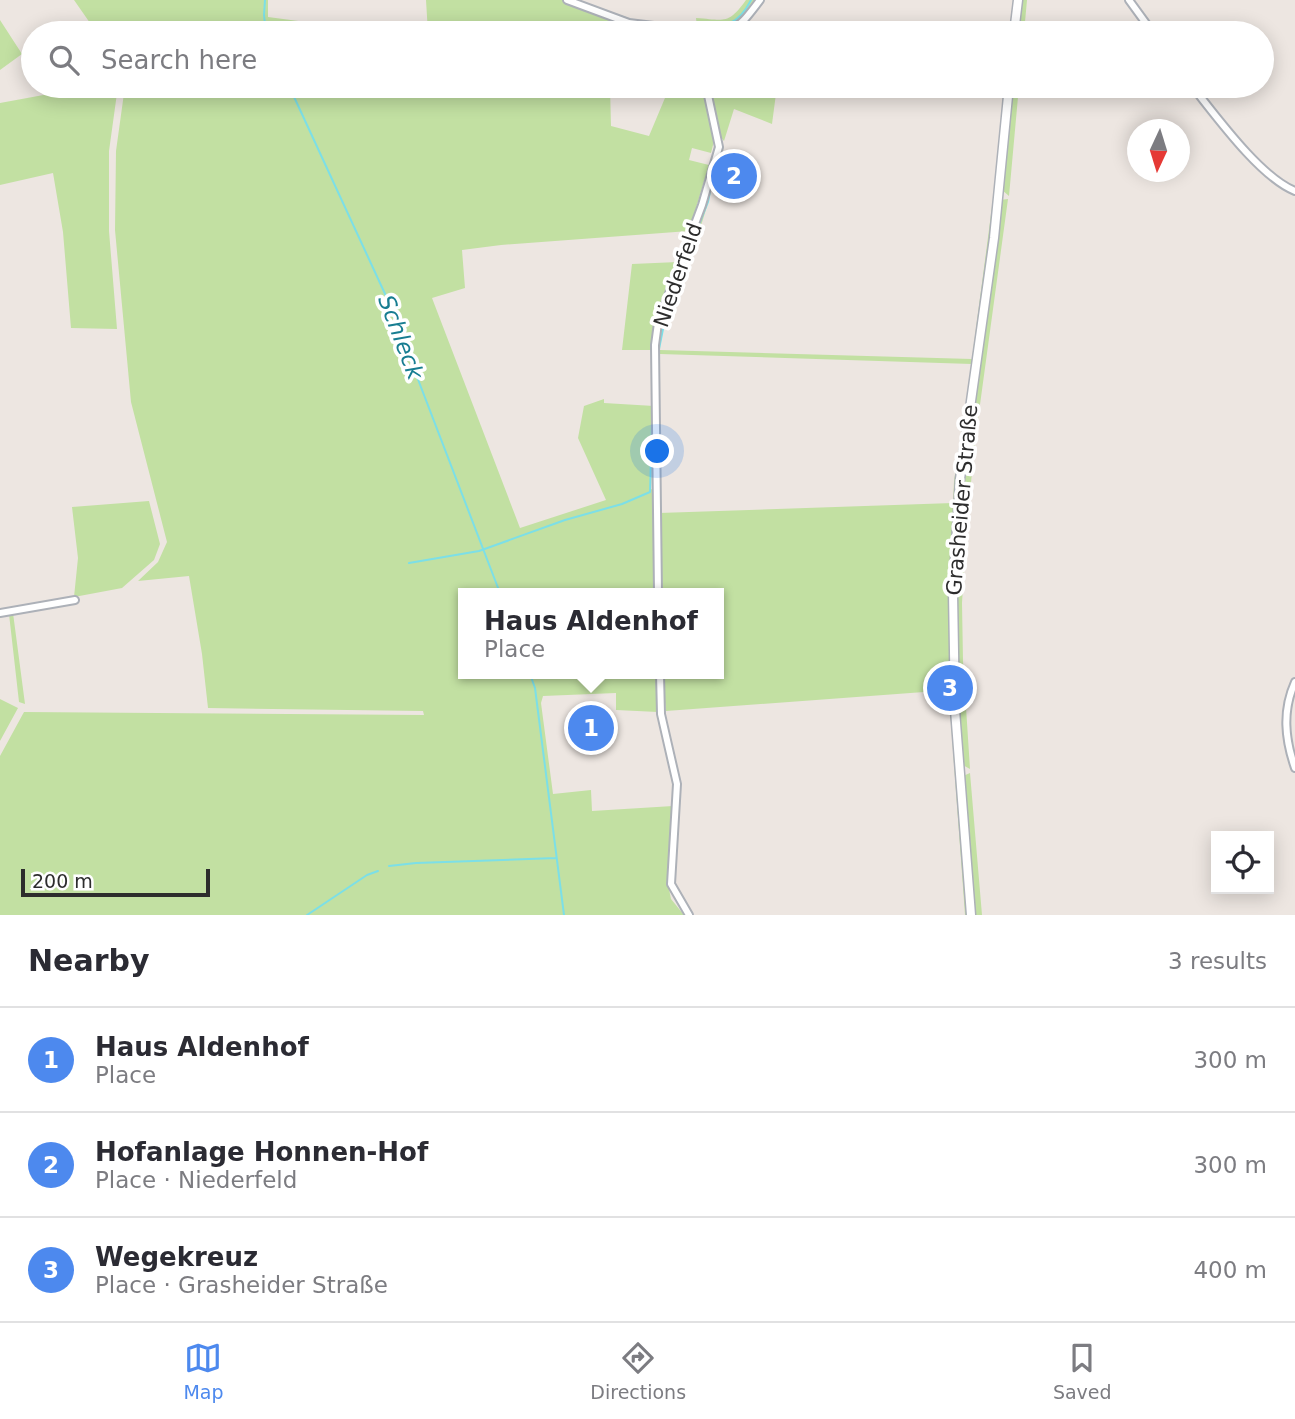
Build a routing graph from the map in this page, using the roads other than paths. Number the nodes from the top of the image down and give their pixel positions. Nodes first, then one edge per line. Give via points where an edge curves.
1 (567, 0) edge
2 (760, 0) edge
3 (1018, 0) edge
4 (1129, 0) edge
5 (624, 21) edge
6 (744, 21) edge
7 (1015, 21) edge
8 (1144, 21) edge
9 (709, 98) edge
10 (1008, 98) edge
11 (1202, 98) edge
12 (1295, 191) edge
13 (658, 588) edge
14 (75, 600) dead end
15 (0, 613) edge
16 (660, 679) edge
17 (1295, 682) edge
18 (1295, 768) edge
19 (689, 915) edge
20 (971, 915) edge

1 - 5 street
2 - 6 street
3 - 7 street
4 - 8 street
9 - 13 street, Niederfeld via 719,146 658,323 655,345
10 - 20 street, Grasheider Straße via 994,238 960,479 953,593 955,710
11 - 12 street via 1282,186
14 - 15 street
16 - 19 street via 661,714 677,784 671,884
17 - 18 street via 1285,726

